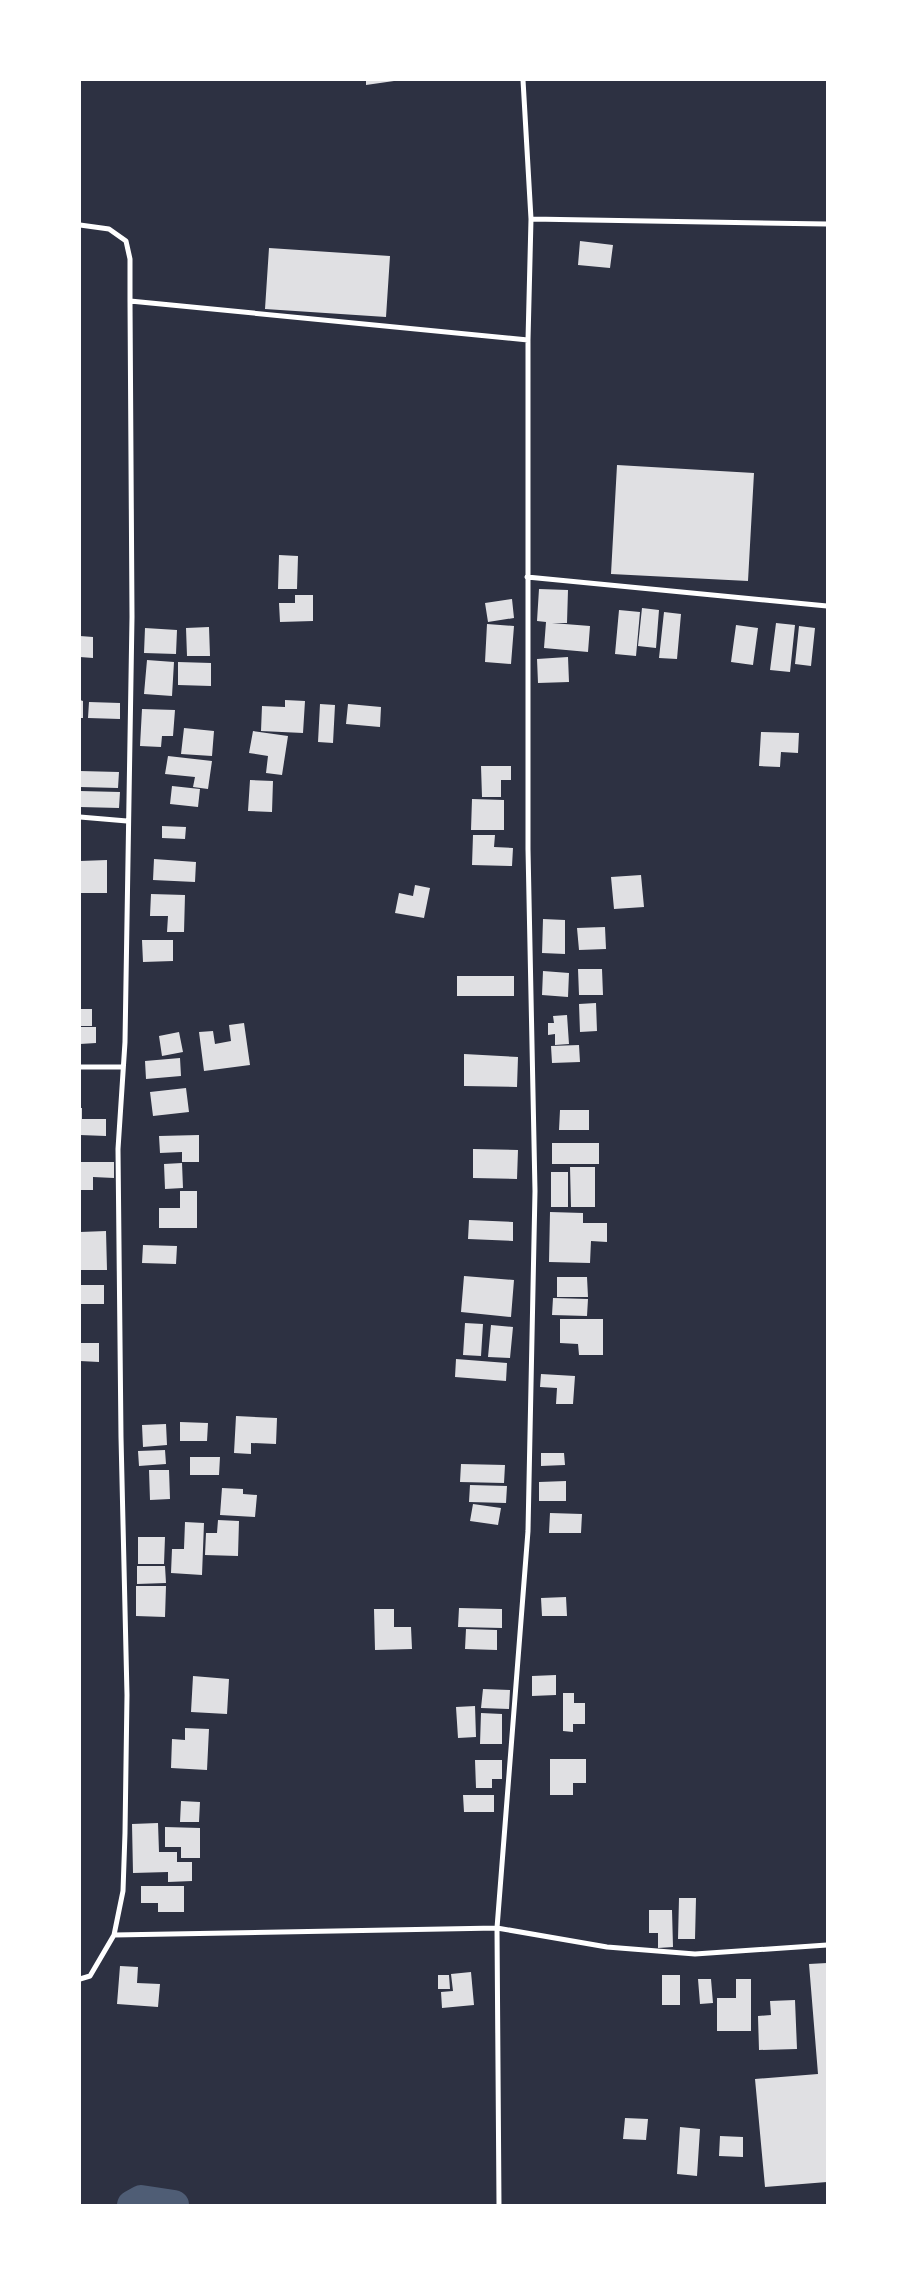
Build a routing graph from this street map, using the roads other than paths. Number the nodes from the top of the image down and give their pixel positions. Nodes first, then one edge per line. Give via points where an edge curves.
1 (523, 80) edge
2 (531, 219) junction
3 (827, 224) edge
4 (80, 225) edge
5 (130, 301) junction
6 (528, 340) junction
7 (527, 577) junction
8 (827, 606) edge
9 (80, 817) edge
10 (127, 821) junction
11 (80, 1067) edge
12 (123, 1067) junction
13 (497, 1928) junction
14 (114, 1935) junction
15 (827, 1945) edge
16 (80, 1980) edge
17 (499, 2205) edge

1 - 2 street
2 - 3 street
2 - 6 street
4 - 5 street via 109,229 126,241 130,259
5 - 6 street
5 - 10 street via 132,617
6 - 7 street
7 - 8 street
7 - 13 street via 528,849 536,1191 529,1512
9 - 10 street
10 - 12 street
11 - 12 street
12 - 14 street via 118,1169 127,1695 123,1891
13 - 14 street
13 - 15 street via 607,1947 695,1954
13 - 17 street
14 - 16 street via 90,1976

